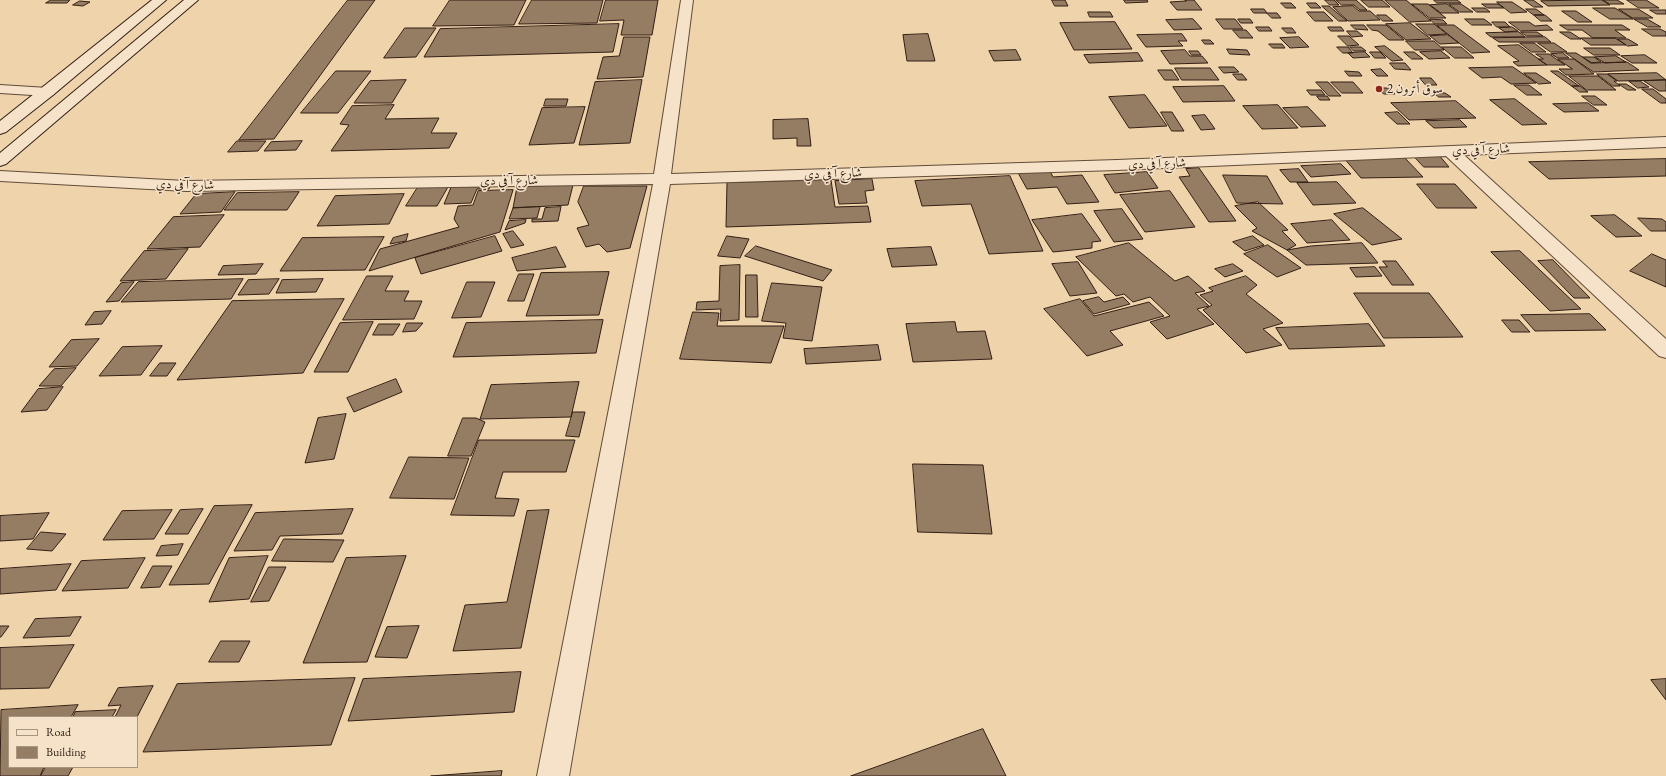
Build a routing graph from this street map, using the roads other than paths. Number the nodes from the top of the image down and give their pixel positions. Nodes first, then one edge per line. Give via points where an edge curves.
1 (160, 0) edge
2 (192, 0) edge
3 (687, 0) edge
4 (0, 89) edge
5 (48, 92) junction
6 (0, 129) edge
7 (1666, 142) edge
8 (1450, 151) junction
9 (0, 161) edge
10 (0, 176) edge
11 (662, 179) junction
12 (1666, 351) edge
13 (554, 776) edge

1 - 5 street
2 - 9 street
3 - 11 street
4 - 5 lane
5 - 6 street
7 - 8 street, شارع آ في دي
8 - 11 street, شارع آ في دي via 1117,165
8 - 12 street
10 - 11 street, شارع آ في دي via 186,186
11 - 13 street

